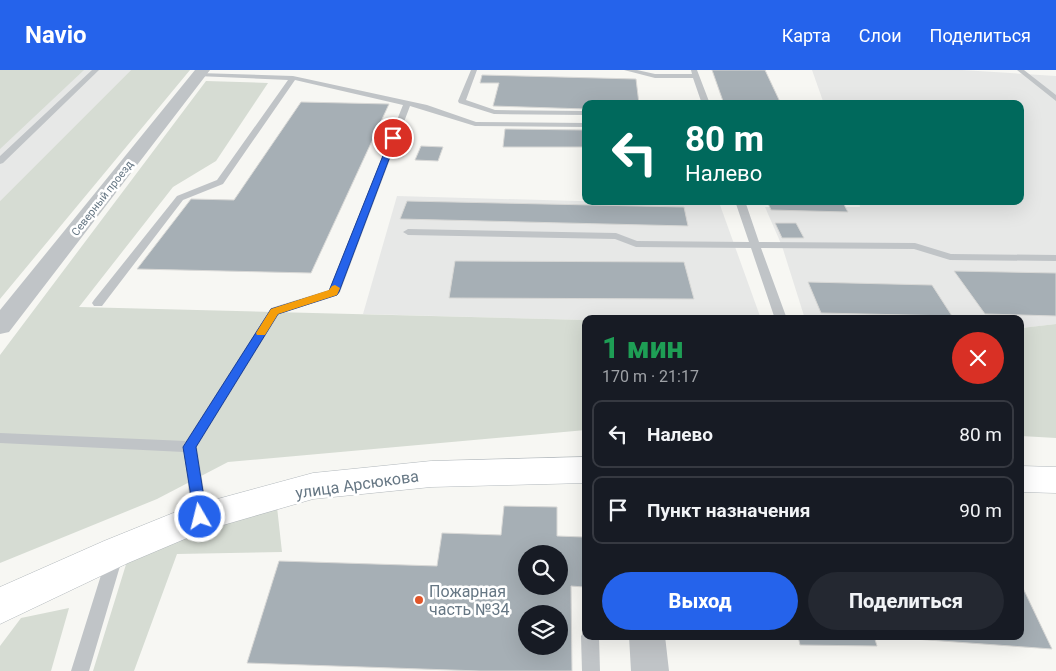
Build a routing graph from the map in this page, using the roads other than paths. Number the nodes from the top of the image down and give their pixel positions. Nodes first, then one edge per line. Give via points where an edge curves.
1 (96, 70) edge
2 (474, 70) edge
3 (627, 70) edge
4 (1020, 70) edge
5 (201, 73) edge
6 (695, 73) edge
7 (293, 78) junction
8 (1056, 99) edge
9 (705, 100) edge
10 (407, 103) junction
11 (582, 113) edge
12 (582, 125) edge
13 (0, 161) edge
14 (741, 205) edge
15 (408, 232) dead end
16 (755, 246) junction
17 (1056, 258) edge
18 (98, 303) dead end
19 (780, 315) edge
20 (0, 326) edge
21 (0, 438) edge
22 (190, 447) junction
23 (582, 470) edge
24 (200, 517) junction
25 (116, 552) junction
26 (0, 606) edge
27 (590, 640) edge
28 (647, 640) edge
29 (80, 671) edge
30 (591, 671) edge
31 (650, 671) edge

1 - 13 lane
2 - 11 lane via 462,101 494,112
3 - 6 lane via 655,76
4 - 8 lane
5 - 7 lane
5 - 20 street, Северный проезд
6 - 9 lane
7 - 10 lane
7 - 18 lane via 220,182 180,198
10 - 12 lane via 476,124
10 - 22 lane via 334,292 275,311
14 - 16 lane
15 - 16 lane via 616,236 636,244
16 - 17 lane via 915,246 950,257
16 - 19 lane
21 - 22 lane
22 - 24 lane
23 - 24 street, улица Арсюкова via 431,474 313,486
24 - 25 street, улица Арсюкова
25 - 26 street, улица Арсюкова
25 - 29 lane
27 - 30 lane
28 - 31 street

